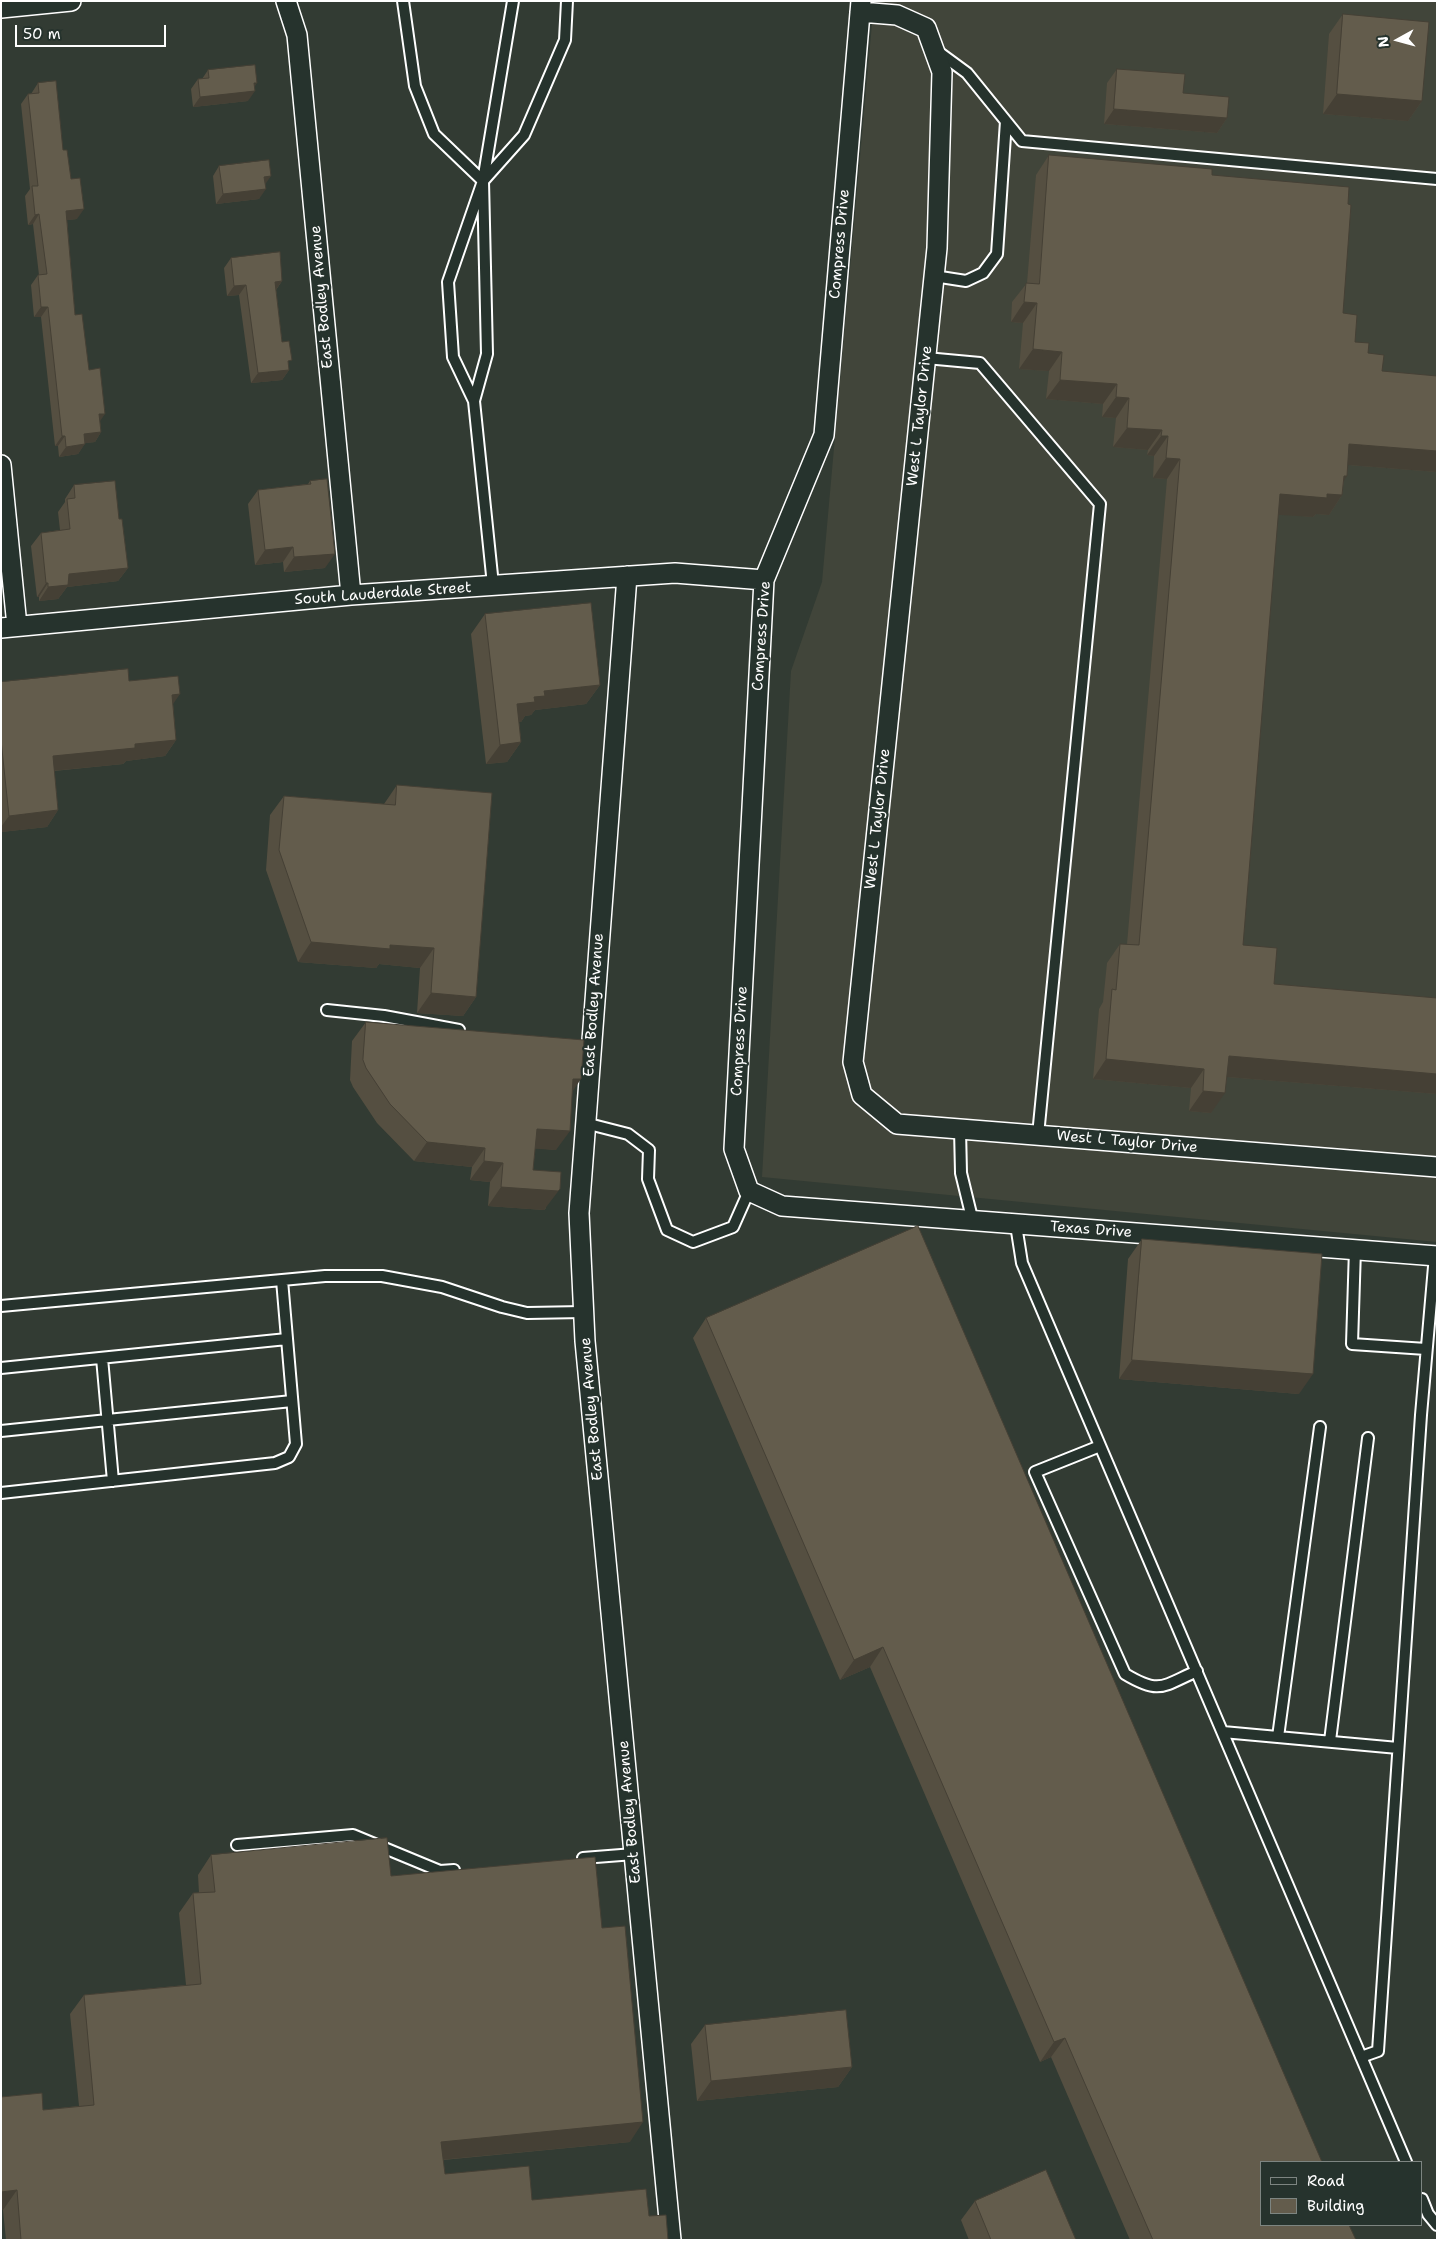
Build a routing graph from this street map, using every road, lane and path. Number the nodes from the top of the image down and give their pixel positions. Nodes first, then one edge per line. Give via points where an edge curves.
1 (71, 1) edge
2 (286, 1) edge
3 (403, 1) edge
4 (513, 1) edge
5 (566, 1) edge
6 (860, 7) edge
7 (1, 8) edge
8 (933, 48) junction
9 (1006, 121) junction
10 (1437, 179) edge
11 (483, 181) junction
12 (934, 276) junction
13 (926, 358) junction
14 (474, 401) junction
15 (1, 465) edge
16 (627, 576) junction
17 (764, 580) junction
18 (493, 585) junction
19 (351, 595) junction
20 (9, 627) edge
21 (327, 1010) dead end
22 (473, 1031) edge
23 (585, 1123) junction
24 (960, 1129) junction
25 (1038, 1135) junction
26 (1437, 1167) edge
27 (749, 1191) junction
28 (973, 1222) junction
29 (1016, 1225) junction
30 (1355, 1249) junction
31 (1436, 1255) edge
32 (282, 1280) junction
33 (1, 1306) edge
34 (583, 1312) junction
35 (287, 1339) junction
36 (1426, 1349) junction
37 (102, 1358) junction
38 (1, 1368) edge
39 (292, 1401) junction
40 (108, 1420) junction
41 (1320, 1427) dead end
42 (1, 1431) edge
43 (1368, 1438) dead end
44 (1100, 1446) junction
45 (113, 1481) junction
46 (1, 1493) edge
47 (1197, 1671) junction
48 (1223, 1732) junction
49 (1278, 1736) junction
50 (1330, 1741) junction
51 (1398, 1748) junction
52 (237, 1845) dead end
53 (634, 1854) junction
54 (576, 1859) edge
55 (469, 1869) edge
56 (1361, 2057) junction
57 (1406, 2161) edge
58 (1423, 2202) edge
59 (1437, 2225) edge
60 (671, 2240) edge

1 - 7 street
2 - 19 street, East Bodley Avenue via 297,35
3 - 11 lane via 414,86 434,134
4 - 11 lane
5 - 11 lane via 565,40 524,135
6 - 8 street, West L Taylor Drive via 897,15 926,28
6 - 17 street, Compress Drive via 824,435
8 - 9 lane via 967,73
8 - 12 street, West L Taylor Drive via 942,72
9 - 10 lane via 1022,142
9 - 12 lane via 997,254 983,274 966,281
11 - 14 lane via 487,354
11 - 14 lane via 448,282 453,357
12 - 13 street, West L Taylor Drive
13 - 24 street, West L Taylor Drive via 853,1062 862,1096 897,1124
13 - 25 lane via 980,363 1100,504
14 - 18 lane
15 - 20 street
16 - 17 street, South Lauderdale Street via 675,573
16 - 18 street, South Lauderdale Street
16 - 23 street, East Bodley Avenue via 588,1042
17 - 27 street, Compress Drive via 734,1149
18 - 19 street, South Lauderdale Street
19 - 20 street, South Lauderdale Street
21 - 22 lane
23 - 27 lane via 628,1134 648,1150 648,1179 667,1230 693,1242 733,1226
23 - 34 street, East Bodley Avenue via 579,1212
24 - 25 street, West L Taylor Drive
24 - 28 lane via 961,1173
25 - 26 street, West L Taylor Drive
27 - 28 street, Texas Drive via 782,1206
28 - 29 street, Texas Drive
29 - 30 street, Texas Drive
29 - 44 lane via 1022,1263
30 - 31 street, Texas Drive
30 - 36 lane via 1352,1344
31 - 36 lane
32 - 33 lane
32 - 34 lane via 382,1276 442,1287 528,1313
32 - 35 lane
34 - 53 street, East Bodley Avenue
35 - 37 lane
35 - 39 lane
36 - 51 lane
37 - 38 lane
37 - 40 lane
39 - 40 lane
39 - 45 lane via 296,1444 289,1457 275,1463
40 - 42 lane
40 - 45 lane
41 - 49 lane
43 - 50 lane
44 - 47 lane
44 - 47 lane via 1035,1472 1125,1674 1141,1684 1159,1688
45 - 46 lane
47 - 48 lane
48 - 49 lane
48 - 56 lane
49 - 50 lane
50 - 51 lane
51 - 56 lane via 1378,2051
52 - 55 lane via 353,1835 440,1871
53 - 54 lane
53 - 60 street, East Bodley Avenue
56 - 57 lane
58 - 59 lane

